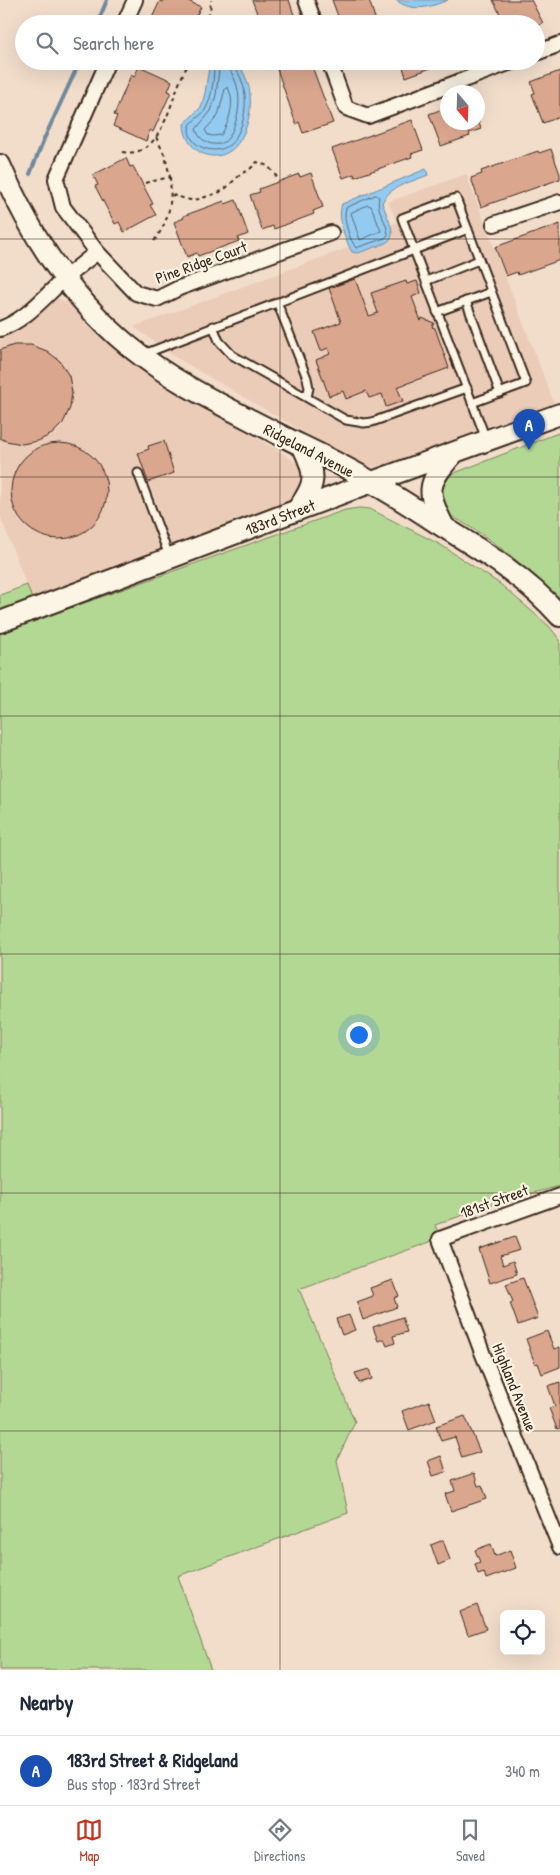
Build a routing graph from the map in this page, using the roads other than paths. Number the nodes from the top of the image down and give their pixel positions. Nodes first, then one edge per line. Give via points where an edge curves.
1 (135, 0) edge
2 (306, 0) edge
3 (128, 15) edge
4 (312, 15) edge
5 (560, 44) edge
6 (545, 50) edge
7 (104, 70) edge
8 (332, 70) edge
9 (490, 70) edge
10 (0, 165) edge
11 (560, 202) edge
12 (494, 224) dead end
13 (468, 229) junction
14 (331, 232) dead end
15 (414, 250) junction
16 (97, 252) junction
17 (480, 260) junction
18 (64, 279) junction
19 (426, 281) junction
20 (491, 292) junction
21 (466, 301) junction
22 (277, 302) junction
23 (438, 312) junction
24 (213, 326) junction
25 (0, 329) edge
26 (141, 356) junction
27 (467, 388) junction
28 (500, 393) junction
29 (307, 397) junction
30 (472, 403) junction
31 (560, 414) edge
32 (486, 441) junction
33 (303, 447) junction
34 (454, 452) junction
35 (138, 473) dead end
36 (372, 482) junction
37 (297, 510) junction
38 (444, 527) junction
39 (170, 558) junction
40 (560, 616) edge
41 (0, 622) edge
42 (560, 1196) edge
43 (440, 1239) joint
44 (560, 1547) edge

1 - 3 street
2 - 4 street
5 - 6 street
7 - 16 street, Pine Ridge Court via 56,179 62,207
8 - 9 street via 346,108 368,116
10 - 18 street, Ridgeland Avenue via 30,228
11 - 12 street
13 - 15 lane
13 - 15 lane via 456,198 402,218
13 - 17 lane
14 - 16 street, Pine Ridge Court via 157,298 136,293
15 - 19 lane
15 - 22 lane
16 - 18 street
17 - 19 lane
17 - 20 lane
18 - 25 street via 34,308
18 - 26 street, Ridgeland Avenue via 93,313
19 - 23 lane
20 - 21 lane
20 - 28 lane via 526,383
21 - 23 lane
21 - 28 lane
22 - 24 lane
22 - 29 lane via 306,378
23 - 27 lane
24 - 26 lane
24 - 29 lane via 219,341 232,354
26 - 33 street, Ridgeland Avenue via 191,389
27 - 29 lane via 364,424 346,420
27 - 30 lane
28 - 30 lane
30 - 32 lane
31 - 32 street, 183rd Street
32 - 34 street, 183rd Street
33 - 36 street, Ridgeland Avenue
33 - 37 street via 314,478
34 - 36 street, 183rd Street
34 - 38 street via 431,484 433,504
35 - 39 lane
36 - 37 street, 183rd Street
36 - 38 street, Ridgeland Avenue
37 - 39 street, 183rd Street
38 - 40 street, Ridgeland Avenue via 480,549 542,596
39 - 41 street, 183rd Street
42 - 43 street, 181st Street
43 - 44 street, Highland Avenue

